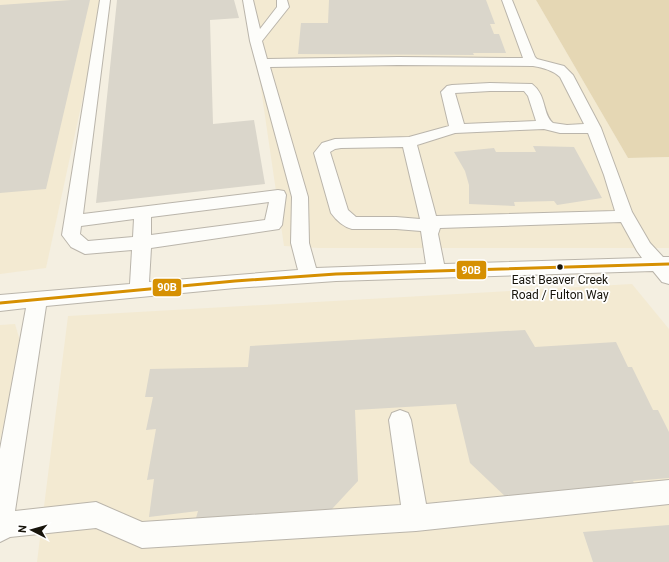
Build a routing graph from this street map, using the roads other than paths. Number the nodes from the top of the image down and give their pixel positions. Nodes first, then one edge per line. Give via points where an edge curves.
1 (105, 0) edge
2 (248, 0) edge
3 (282, 0) edge
4 (507, 0) edge
5 (256, 41) junction
6 (533, 62) junction
7 (263, 63) junction
8 (546, 125) junction
9 (594, 128) junction
10 (454, 129) junction
11 (409, 142) junction
12 (143, 212) junction
13 (627, 216) junction
14 (73, 221) junction
15 (430, 226) junction
16 (142, 243) junction
17 (666, 268) edge
18 (436, 270) junction
19 (308, 276) junction
20 (139, 290) junction
21 (38, 300) junction
22 (0, 304) edge
23 (400, 420) dead end
24 (6, 448) edge
25 (669, 492) edge
26 (416, 518) junction
27 (0, 525) edge
28 (0, 529) edge

1 - 14 street
2 - 5 street
3 - 5 street via 283,7
4 - 6 street via 526,52
5 - 7 street
6 - 7 street via 397,60
6 - 9 street via 559,69 566,75
7 - 19 street via 300,197 300,243
8 - 9 street via 554,128
8 - 10 street
8 - 10 street via 532,90 527,87 475,87 452,89 448,92 457,125
9 - 13 street
10 - 11 street
11 - 15 street
11 - 15 street via 341,143 324,148 322,153 340,213 345,219 352,223
12 - 14 street
12 - 16 street
12 - 16 street via 278,195 273,225
13 - 15 street via 436,222
13 - 17 street via 643,248
14 - 16 street via 71,235 85,248
15 - 18 street via 429,234
16 - 20 street
17 - 18 street
18 - 19 street
19 - 20 street
20 - 21 street
21 - 22 street
21 - 24 street
23 - 26 street
24 - 27 street
25 - 26 street
26 - 27 street via 142,535 96,516
27 - 28 street

